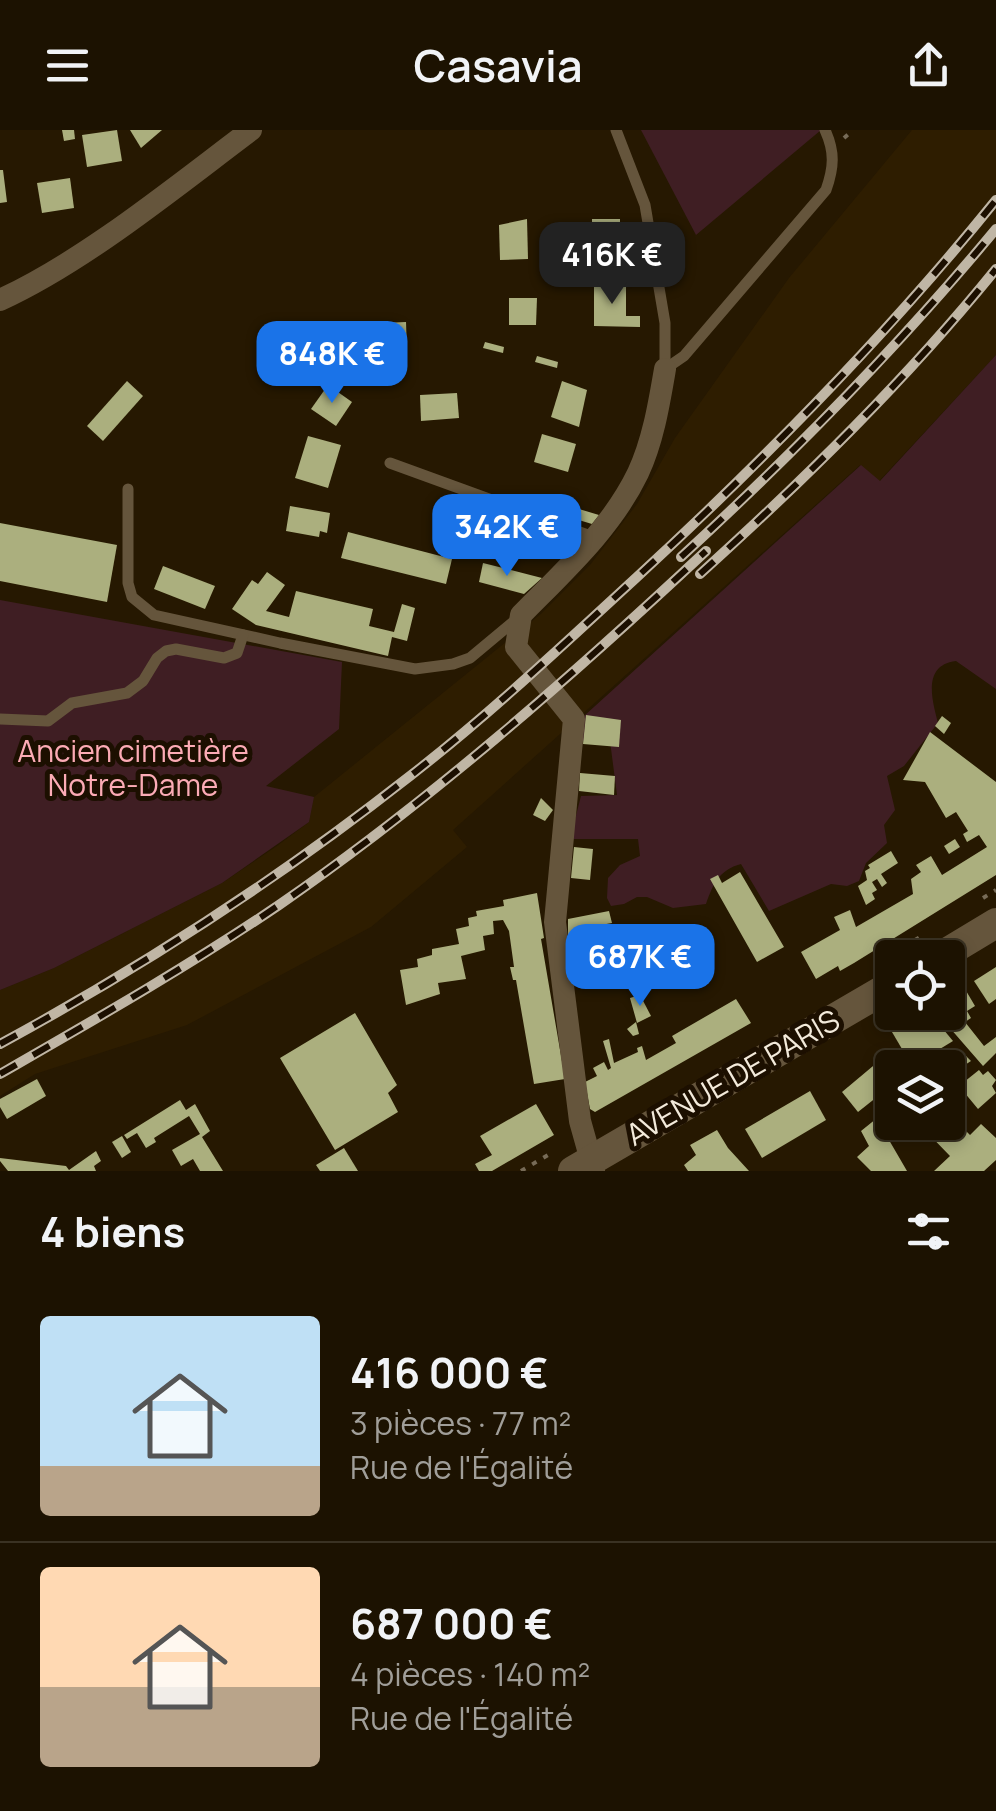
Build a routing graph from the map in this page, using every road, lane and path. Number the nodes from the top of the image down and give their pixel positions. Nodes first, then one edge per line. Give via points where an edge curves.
1 (250, 130) edge
2 (616, 130) edge
3 (826, 130) edge
4 (0, 300) edge
5 (666, 369) junction
6 (390, 463) dead end
7 (128, 489) dead end
8 (596, 538) junction
9 (522, 616) junction
10 (243, 635) junction
11 (0, 718) edge
12 (996, 923) edge
13 (965, 942) edge
14 (875, 995) edge
15 (586, 1168) edge

1 - 4 street via 77,256
2 - 5 lane via 645,205
3 - 5 lane via 833,148 826,190
5 - 8 street via 638,472
6 - 8 lane
7 - 10 lane via 132,596 154,615
8 - 9 street
9 - 10 lane via 470,658 435,668
9 - 15 street via 516,646 574,719 556,922
10 - 11 lane via 237,653 224,658 166,651 136,688 72,703 48,721
12 - 13 main road
14 - 15 main road, AVENUE DE PARIS

